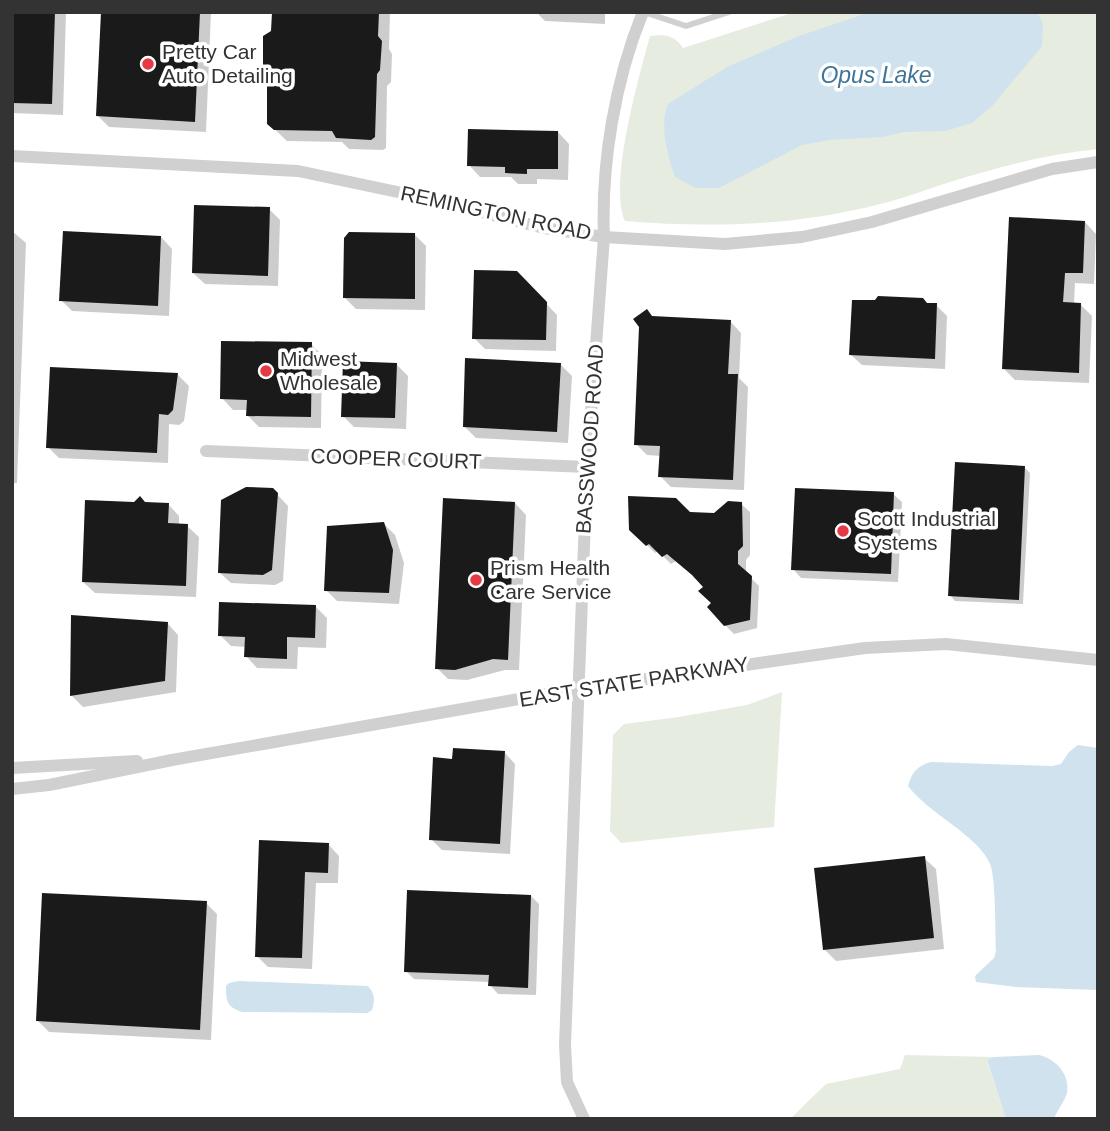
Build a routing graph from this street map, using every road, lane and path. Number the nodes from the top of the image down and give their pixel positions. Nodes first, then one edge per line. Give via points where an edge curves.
1 (643, 12) edge
2 (729, 12) edge
3 (12, 156) edge
4 (1098, 162) edge
5 (604, 237) junction
6 (206, 451) dead end
7 (587, 467) junction
8 (1098, 660) edge
9 (576, 689) junction
10 (172, 760) junction
11 (12, 768) edge
12 (12, 789) edge
13 (584, 1119) edge

1 - 2 lane via 686,26
1 - 5 street, BASSWOOD ROAD via 631,41 607,156
3 - 5 street, REMINGTON ROAD via 298,171 544,228
4 - 5 street, REMINGTON ROAD via 1052,169 872,222 802,237 725,244
5 - 7 street, BASSWOOD ROAD
6 - 7 street, COOPER COURT
7 - 9 street, BASSWOOD ROAD
8 - 9 street, EAST STATE PARKWAY via 978,646 898,645
9 - 10 street, EAST STATE PARKWAY
9 - 13 street, BASSWOOD ROAD via 565,1067 569,1090
10 - 11 street, EAST STATE PARKWAY
10 - 12 street, EAST STATE PARKWAY

